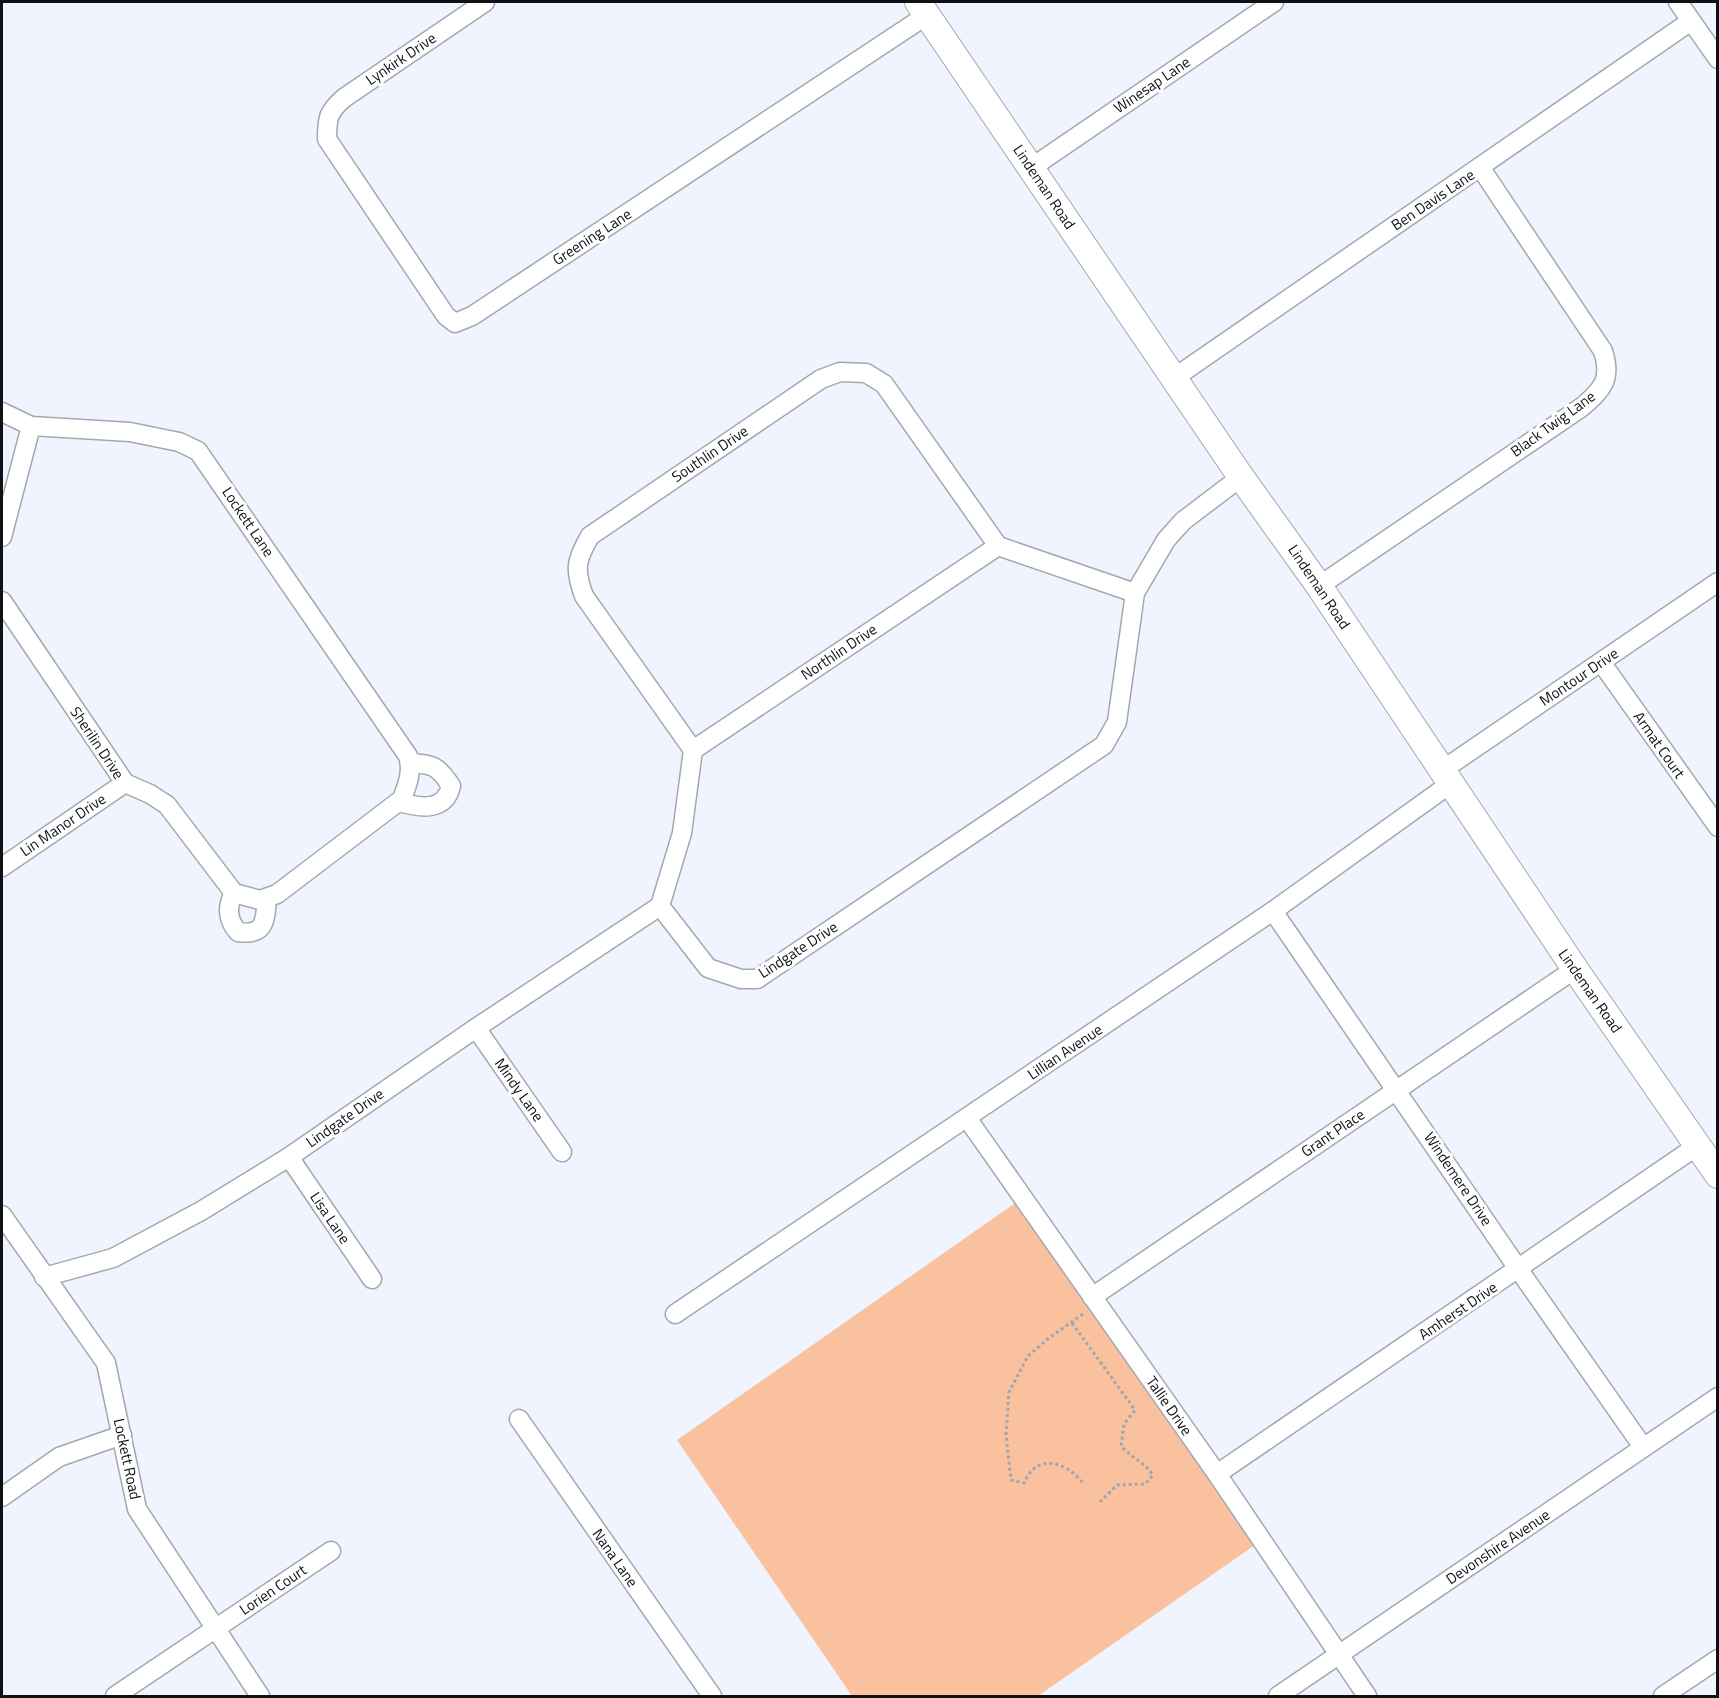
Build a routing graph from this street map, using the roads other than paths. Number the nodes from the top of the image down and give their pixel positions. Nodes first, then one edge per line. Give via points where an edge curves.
1 (485, 2) edge
2 (1274, 2) edge
3 (1678, 2) edge
4 (923, 8) edge
5 (1691, 21) junction
6 (1718, 59) edge
7 (327, 124) joint
8 (1480, 167) junction
9 (1031, 168) junction
10 (1174, 378) junction
11 (2, 412) edge
12 (31, 426) junction
13 (1241, 477) junction
14 (2, 537) edge
15 (998, 546) junction
16 (1718, 582) edge
17 (1319, 586) junction
18 (1135, 592) junction
19 (2, 601) edge
20 (1601, 662) junction
21 (693, 750) junction
22 (409, 772) junction
23 (1445, 777) junction
24 (125, 783) junction
25 (399, 802) junction
26 (1718, 827) edge
27 (2, 867) edge
28 (234, 893) junction
29 (267, 898) junction
30 (660, 906) junction
31 (1274, 911) junction
32 (1575, 969) junction
33 (476, 1028) junction
34 (1398, 1090) junction
35 (967, 1118) junction
36 (1697, 1146) junction
37 (562, 1152) dead end
38 (289, 1157) junction
39 (1718, 1175) edge
40 (2, 1215) edge
41 (1519, 1269) junction
42 (44, 1277) junction
43 (372, 1279) dead end
44 (1094, 1300) junction
45 (675, 1314) dead end
46 (1718, 1396) edge
47 (519, 1419) dead end
48 (122, 1435) junction
49 (1643, 1447) junction
50 (1217, 1474) junction
51 (2, 1497) edge
52 (331, 1551) dead end
53 (215, 1629) junction
54 (1338, 1656) junction
55 (1718, 1659) edge
56 (115, 1696) edge
57 (260, 1696) edge
58 (712, 1696) edge
59 (1278, 1696) edge
60 (1367, 1696) edge
61 (1663, 1696) edge

1 - 7 street, Lynkirk Drive via 344,98 331,109
2 - 9 street, Winesap Lane
3 - 5 street
4 - 7 street, Greening Lane via 472,316 455,323 446,316 327,139
4 - 9 street, Lindeman Road
5 - 6 street
5 - 8 street, Ben Davis Lane
8 - 10 street, Ben Davis Lane
8 - 17 street, Black Twig Lane via 1603,351 1605,380 1582,406
9 - 10 street, Lindeman Road
10 - 13 street, Lindeman Road
11 - 12 street, Lockett Lane
12 - 14 street
12 - 22 street, Lockett Lane via 130,432 179,442 198,451 402,747
13 - 17 street, Lindeman Road
13 - 18 street, Lindgate Drive via 1183,521 1166,540
15 - 18 street
15 - 21 street, Northlin Drive
15 - 21 street, Southlin Drive via 884,384 866,373 840,372 821,379 590,536 579,555 576,575 584,596
16 - 20 street, Montour Drive
17 - 23 street, Lindeman Road
18 - 30 street, Lindgate Drive via 1117,722 1104,746 757,979 741,979 708,968
19 - 24 street, Sherilin Drive
20 - 23 street, Montour Drive
20 - 26 street, Armat Court
21 - 30 street via 682,833
22 - 25 street
22 - 25 street via 430,764 444,774 451,786 448,796 440,804 427,807
23 - 31 street, Lillian Avenue
23 - 32 street, Lindeman Road
24 - 27 street, Lin Manor Drive
24 - 28 street, Sherilin Drive via 167,805
25 - 29 street
28 - 29 street via 260,900
28 - 29 street via 229,902 231,924 238,932 249,934 259,930 264,922
30 - 33 street, Lindgate Drive
31 - 34 street, Windemere Drive
31 - 35 street, Lillian Avenue
32 - 34 street, Grant Place
32 - 36 street, Lindeman Road
33 - 37 street, Mindy Lane
33 - 38 street, Lindgate Drive
34 - 41 street, Windemere Drive
34 - 44 street, Grant Place
35 - 44 street, Tallie Drive
35 - 45 street, Lillian Avenue
36 - 39 street, Lindeman Road
36 - 41 street, Amherst Drive
38 - 42 street, Lindgate Drive via 201,1211 113,1258
38 - 43 street, Lisa Lane
40 - 42 street, Lockett Road
41 - 49 street, Windemere Drive
41 - 50 street, Amherst Drive
42 - 48 street, Lockett Road via 106,1363
44 - 50 street, Tallie Drive
46 - 49 street, Devonshire Avenue
47 - 58 street, Nana Lane
48 - 51 street via 59,1457
48 - 53 street, Lockett Road via 137,1509
49 - 54 street, Devonshire Avenue
50 - 54 street, Tallie Drive
52 - 53 street, Lorien Court
53 - 56 street, Lorien Court
53 - 57 street, Lockett Road
54 - 59 street, Devonshire Avenue
54 - 60 street, Tallie Drive
55 - 61 street

